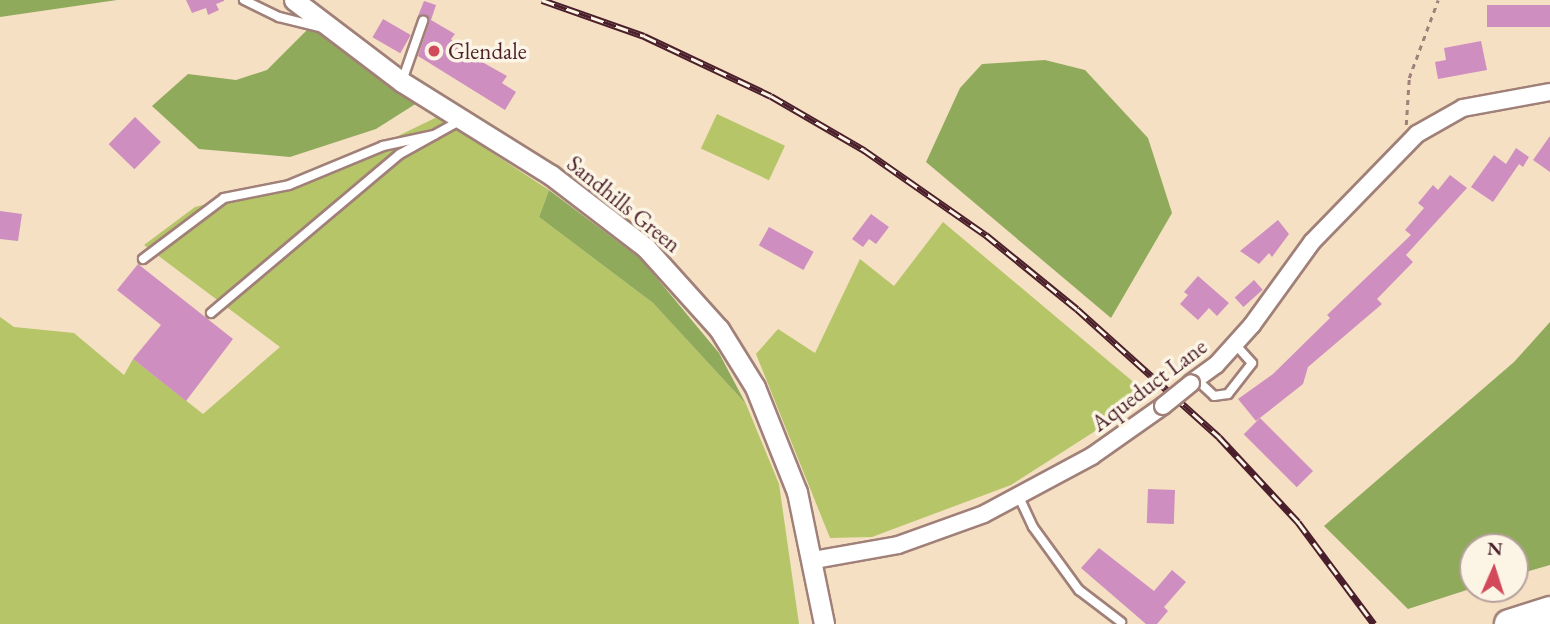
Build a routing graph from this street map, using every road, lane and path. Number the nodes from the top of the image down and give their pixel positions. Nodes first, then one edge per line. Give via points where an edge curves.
1 (244, 0) edge
2 (295, 0) edge
3 (1438, 0) edge
4 (423, 21) dead end
5 (327, 28) junction
6 (402, 82) junction
7 (1550, 92) edge
8 (461, 120) junction
9 (434, 135) junction
10 (1406, 145) junction
11 (144, 258) dead end
12 (211, 313) dead end
13 (1235, 344) junction
14 (1194, 381) junction
15 (1018, 497) junction
16 (814, 560) junction
17 (1550, 611) edge
18 (1121, 622) edge
19 (824, 624) edge
20 (1509, 624) edge

1 - 5 lane via 310,27
2 - 5 street, Sandhills Green
3 - 10 path via 1409,78
4 - 6 lane
5 - 6 street, Sandhills Green
6 - 8 street, Sandhills Green
7 - 10 street, Aqueduct Lane via 1463,108
8 - 9 lane
8 - 16 street, Sandhills Green via 551,175 646,248 719,329 755,387 779,443
9 - 11 lane via 383,146 289,185 223,198
9 - 12 lane via 400,154
10 - 13 street, Aqueduct Lane via 1312,242
13 - 14 street, Aqueduct Lane
13 - 14 lane via 1252,363 1228,394 1214,396
14 - 15 street, Aqueduct Lane, bridge via 1092,456
15 - 16 street, Aqueduct Lane via 926,537
15 - 18 lane via 1033,527 1079,590
16 - 19 street, Sandhills Green
17 - 20 highway

